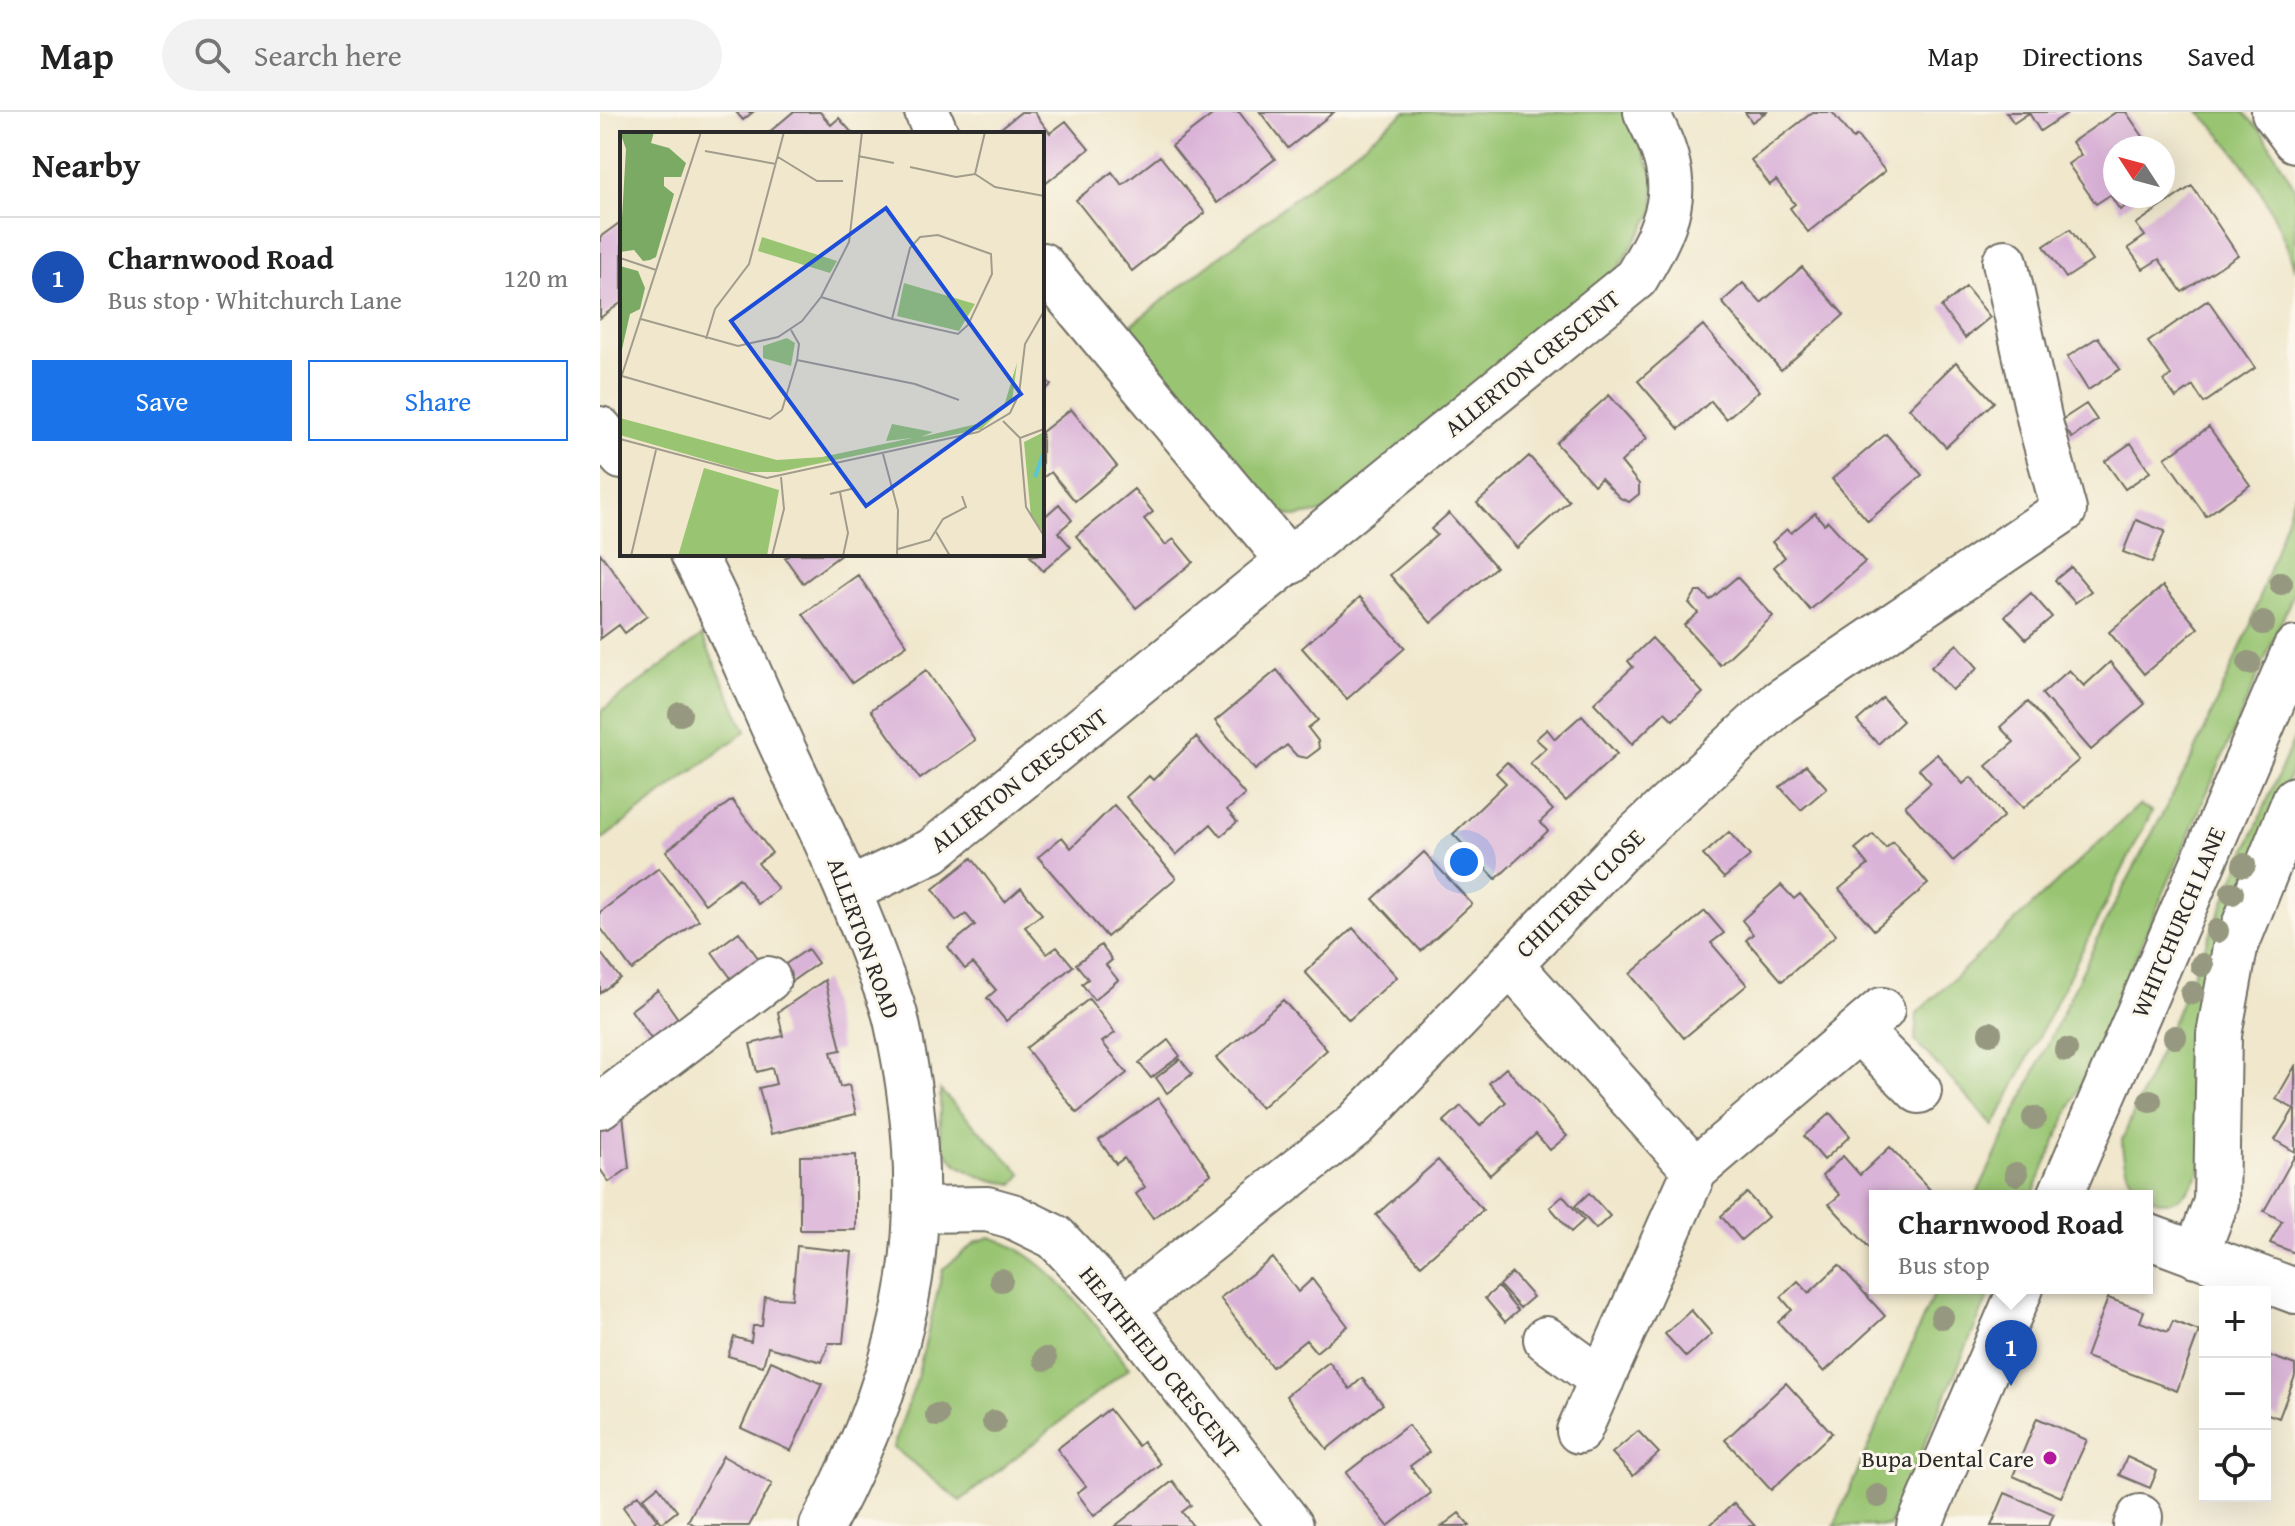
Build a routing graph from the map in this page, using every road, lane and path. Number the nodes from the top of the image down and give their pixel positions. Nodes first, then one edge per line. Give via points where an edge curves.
1 (927, 112) edge
2 (1646, 112) edge
3 (2274, 112) edge
4 (935, 132) edge
5 (2295, 140) edge
6 (2005, 262) dead end
7 (1044, 267) edge
8 (600, 429) edge
9 (620, 454) edge
10 (694, 556) edge
11 (1290, 562) junction
12 (2295, 649) edge
13 (2295, 799) edge
14 (850, 890) junction
15 (1510, 964) junction
16 (768, 979) dead end
17 (1919, 1091) dead end
18 (600, 1106) edge
19 (1695, 1170) junction
20 (2063, 1190) edge
21 (918, 1210) junction
22 (2153, 1238) edge
23 (2196, 1255) junction
24 (2295, 1291) edge
25 (2018, 1294) edge
26 (1123, 1309) junction
27 (1546, 1339) dead end
28 (1602, 1380) junction
29 (1579, 1431) dead end
30 (822, 1526) edge
31 (1291, 1526) edge
32 (1919, 1526) edge

1 - 4 street
2 - 11 street, ALLERTON CRESCENT via 1672,186 1664,231 1636,278
3 - 5 street
6 - 15 street, CHILTERN CLOSE via 2064,510 1780,702 1617,853
7 - 11 street
8 - 9 street
10 - 14 street, ALLERTON ROAD
11 - 14 street, ALLERTON CRESCENT via 932,851
12 - 20 street, WHITCHURCH LANE
13 - 23 street via 2235,948 2219,1035 2216,1202
14 - 21 street, ALLERTON ROAD via 895,1017 911,1107
15 - 19 street
15 - 26 street, CHILTERN CLOSE via 1356,1124
16 - 18 street
17 - 19 street via 1871,1021
19 - 28 street
21 - 26 street, HEATHFIELD CRESCENT via 987,1209 1035,1226 1055,1237
21 - 30 street, ALLERTON ROAD via 905,1319 861,1451
22 - 23 street
23 - 24 street
25 - 32 street
26 - 31 street, HEATHFIELD CRESCENT
27 - 28 street
28 - 29 street

